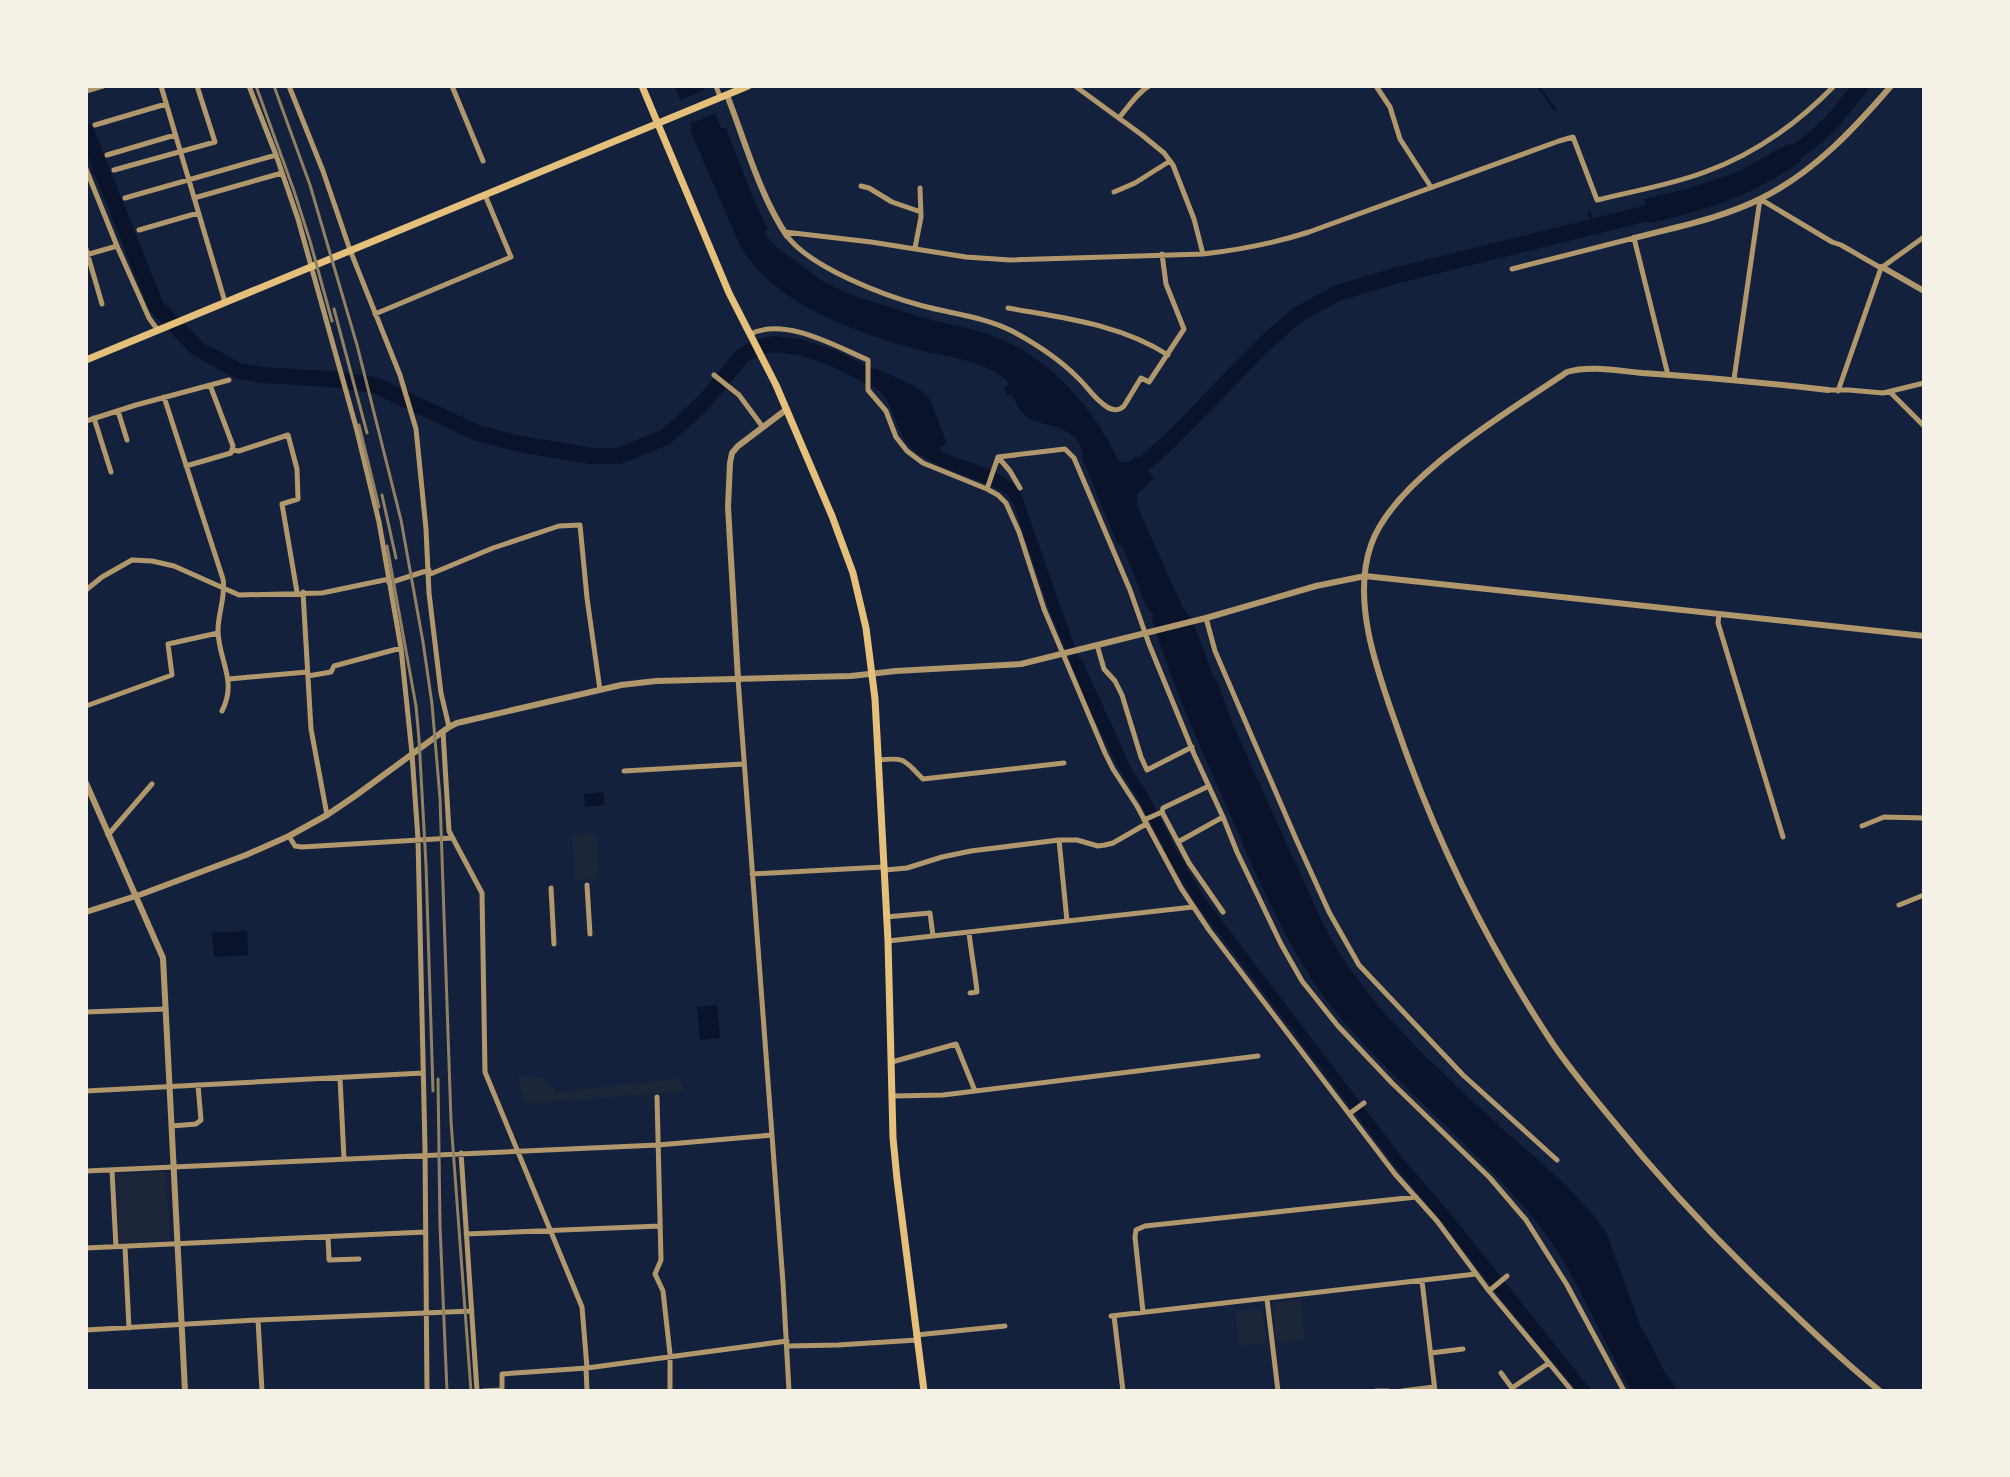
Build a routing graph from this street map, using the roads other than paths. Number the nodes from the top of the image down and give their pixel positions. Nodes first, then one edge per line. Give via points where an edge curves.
1 (103, 86) edge
2 (161, 86) edge
3 (197, 86) edge
4 (249, 86) edge
5 (289, 86) edge
6 (452, 86) edge
7 (642, 86) edge
8 (716, 86) edge
9 (1075, 86) edge
10 (1149, 86) edge
11 (1376, 86) edge
12 (1834, 86) edge
13 (1891, 86) edge
14 (744, 87) edge
15 (86, 91) edge
16 (722, 97) junction
17 (166, 104) junction
18 (1119, 118) junction
19 (658, 123) junction
20 (95, 125) dead end
21 (175, 135) junction
22 (180, 152) junction
23 (107, 155) dead end
24 (276, 155) junction
25 (483, 161) dead end
26 (1170, 161) junction
27 (86, 169) edge
28 (114, 170) dead end
29 (282, 173) junction
30 (188, 179) junction
31 (861, 186) dead end
32 (1431, 187) junction
33 (920, 188) dead end
34 (1114, 192) dead end
35 (485, 194) junction
36 (125, 198) dead end
37 (194, 198) junction
38 (1760, 199) junction
39 (921, 212) junction
40 (198, 213) junction
41 (139, 230) dead end
42 (786, 234) junction
43 (1924, 237) edge
44 (1634, 238) junction
45 (117, 246) junction
46 (915, 248) junction
47 (350, 250) junction
48 (87, 253) edge
49 (1162, 254) junction
50 (1203, 254) junction
51 (312, 266) junction
52 (1882, 268) junction
53 (1512, 269) dead end
54 (1924, 291) edge
55 (225, 302) junction
56 (102, 304) dead end
57 (1008, 308) dead end
58 (375, 314) junction
59 (157, 329) junction
60 (752, 336) junction
61 (1168, 355) junction
62 (86, 360) edge
63 (714, 375) dead end
64 (1668, 375) junction
65 (1734, 379) junction
66 (229, 380) dead end
67 (1924, 383) edge
68 (210, 385) junction
69 (1828, 390) joint
70 (1838, 391) junction
71 (1890, 392) junction
72 (164, 397) junction
73 (787, 409) junction
74 (118, 411) junction
75 (94, 418) junction
76 (86, 421) edge
77 (762, 426) junction
78 (1924, 426) edge
79 (127, 440) dead end
80 (232, 450) junction
81 (998, 457) junction
82 (186, 466) junction
83 (111, 472) dead end
84 (1020, 488) dead end
85 (987, 489) junction
86 (428, 572) junction
87 (1365, 576) junction
88 (389, 581) junction
89 (224, 587) junction
90 (86, 590) edge
91 (300, 592) junction
92 (1719, 614) junction
93 (1206, 618) junction
94 (1149, 632) junction
95 (218, 633) junction
96 (1924, 636) edge
97 (1097, 645) junction
98 (401, 648) junction
99 (1063, 654) junction
100 (872, 673) junction
101 (308, 674) junction
102 (229, 679) junction
103 (738, 679) junction
104 (600, 690) junction
105 (86, 706) edge
106 (222, 711) dead end
107 (446, 729) junction
108 (1192, 747) junction
109 (412, 754) junction
110 (878, 760) junction
111 (1064, 763) dead end
112 (743, 764) junction
113 (624, 771) dead end
114 (86, 783) edge
115 (152, 784) dead end
116 (1209, 786) junction
117 (1160, 813) junction
118 (327, 815) junction
119 (1223, 817) junction
120 (1924, 818) edge
121 (1146, 821) junction
122 (1862, 826) dead end
123 (108, 835) junction
124 (289, 836) junction
125 (1783, 837) dead end
126 (452, 838) junction
127 (418, 839) junction
128 (1059, 840) junction
129 (1178, 842) junction
130 (884, 869) junction
131 (752, 874) junction
132 (587, 885) dead end
133 (551, 888) dead end
134 (1924, 895) edge
135 (135, 897) junction
136 (1899, 905) dead end
137 (1193, 907) junction
138 (86, 912) edge
139 (1223, 912) dead end
140 (886, 917) junction
141 (1067, 921) junction
142 (969, 932) junction
143 (590, 934) dead end
144 (933, 936) junction
145 (888, 941) junction
146 (554, 944) dead end
147 (970, 993) dead end
148 (166, 1009) junction
149 (86, 1012) edge
150 (1258, 1056) dead end
151 (892, 1062) junction
152 (423, 1073) junction
153 (340, 1078) junction
154 (198, 1085) junction
155 (170, 1086) junction
156 (86, 1091) edge
157 (975, 1091) junction
158 (893, 1096) junction
159 (657, 1097) dead end
160 (1364, 1103) dead end
161 (1349, 1114) junction
162 (172, 1126) junction
163 (772, 1135) junction
164 (658, 1145) junction
165 (518, 1151) junction
166 (461, 1153) junction
167 (425, 1155) junction
168 (344, 1159) junction
169 (1557, 1160) dead end
170 (174, 1168) junction
171 (112, 1170) junction
172 (86, 1171) edge
173 (1416, 1197) junction
174 (660, 1226) junction
175 (551, 1230) junction
176 (425, 1232) junction
177 (466, 1234) junction
178 (328, 1237) junction
179 (177, 1244) junction
180 (116, 1247) junction
181 (125, 1247) junction
182 (86, 1248) edge
183 (359, 1259) dead end
184 (1476, 1274) junction
185 (1506, 1278) dead end
186 (1422, 1281) junction
187 (1490, 1290) junction
188 (1267, 1299) junction
189 (472, 1311) junction
190 (426, 1312) junction
191 (1143, 1312) junction
192 (258, 1320) junction
193 (182, 1325) junction
194 (1005, 1326) dead end
195 (129, 1328) junction
196 (86, 1330) edge
197 (917, 1338) junction
198 (787, 1344) junction
199 (1463, 1349) dead end
200 (1431, 1353) junction
201 (669, 1357) junction
202 (1549, 1363) junction
203 (587, 1368) junction
204 (1501, 1373) dead end
205 (1435, 1389) edge
206 (1513, 1389) edge
207 (502, 1390) edge
208 (185, 1391) edge
209 (262, 1391) edge
210 (427, 1391) edge
211 (477, 1391) edge
212 (483, 1391) edge
213 (587, 1391) edge
214 (670, 1391) edge
215 (789, 1391) edge
216 (924, 1391) edge
217 (1123, 1391) edge
218 (1278, 1391) edge
219 (1376, 1391) edge
220 (1388, 1391) edge
221 (1402, 1391) edge
222 (1572, 1391) edge
223 (1624, 1391) edge
224 (1880, 1391) edge

1 - 15 street
2 - 17 street
3 - 22 street via 215,142
4 - 24 street
5 - 47 street
6 - 25 street
7 - 19 main road
8 - 16 street
9 - 18 street
10 - 18 street
11 - 32 street via 1390,107 1400,139
12 - 32 street via 1799,120 1756,149 1660,185 1597,200 1573,137
13 - 38 street via 1830,151
14 - 16 main road
16 - 19 main road
16 - 42 street
17 - 20 street
17 - 21 street
18 - 26 street
19 - 35 main road
19 - 60 main road
21 - 22 street
21 - 23 street
22 - 28 street
22 - 30 street
24 - 29 street
24 - 30 street
26 - 34 street
26 - 50 street
27 - 45 street
29 - 37 street
29 - 51 street
30 - 36 street
30 - 37 street
31 - 39 street
32 - 50 street via 1290,238
33 - 39 street
35 - 47 main road
35 - 58 street via 511,257
37 - 40 street
38 - 44 street
38 - 52 street
38 - 65 street
39 - 46 street
40 - 41 street
40 - 55 street
42 - 46 street
42 - 61 street via 811,257 866,286 921,306 996,323 1024,337 1116,411 1141,378 1149,382
43 - 52 street
44 - 53 street
44 - 64 street
45 - 48 street
45 - 59 street
46 - 49 street via 1010,260
47 - 51 main road
47 - 58 street
48 - 56 street
49 - 50 street
49 - 61 street via 1166,284 1184,329
51 - 55 main road
51 - 88 street via 367,470
52 - 54 street
52 - 70 street
55 - 59 main road
57 - 61 street via 1110,327
58 - 86 street via 416,429
59 - 62 main road
60 - 73 main road
60 - 85 street via 761,329 804,333 868,360 868,390 907,451
63 - 77 street via 739,395
64 - 65 street
64 - 87 street via 1567,372 1486,426 1410,489 1382,521
65 - 69 street
66 - 68 street
67 - 71 street
68 - 72 street
68 - 80 street
69 - 70 street
70 - 71 street
71 - 78 street
72 - 74 street
72 - 82 street
73 - 77 street
73 - 100 main road via 853,573
74 - 75 street
74 - 79 street
75 - 76 street
75 - 83 street
77 - 103 street via 738,446 730,463
80 - 82 street
80 - 91 street via 288,435 298,499 282,504
81 - 84 street
81 - 85 street
81 - 94 street via 1065,449 1074,458
82 - 89 street
85 - 99 street via 1012,514
86 - 88 street
86 - 104 street via 559,526 580,525
86 - 107 street
87 - 92 street
87 - 93 street
87 - 224 street via 1373,659 1415,777 1473,908 1555,1047 1679,1199
88 - 91 street
88 - 98 street
89 - 90 street via 174,566 132,560
89 - 91 street via 239,595
89 - 95 street
91 - 101 street
92 - 96 street
92 - 125 street
93 - 94 street
93 - 169 street via 1265,769 1353,956 1442,1054
94 - 97 street
94 - 108 street via 1149,644
95 - 102 street
95 - 105 street via 168,644 172,675
97 - 99 street
97 - 108 street via 1104,669 1122,695 1147,770
98 - 101 street via 334,666 331,672
98 - 109 street
99 - 100 street via 1021,664
99 - 121 street via 1113,769
100 - 103 street
100 - 110 main road
101 - 102 street
101 - 118 street via 311,729
102 - 106 street
103 - 104 street via 656,681
103 - 112 street
104 - 107 street
107 - 109 street
107 - 126 street
108 - 116 street
109 - 118 street
109 - 127 street
110 - 111 street via 905,760 923,779
110 - 130 main road
112 - 113 street
112 - 131 street
114 - 123 street
115 - 123 street
116 - 117 street
116 - 119 street
117 - 121 street
117 - 129 street
118 - 124 street
119 - 129 street
119 - 223 street via 1271,926 1302,981 1338,1026 1526,1220
120 - 122 street via 1884,817
121 - 128 street via 1105,845
121 - 137 street
123 - 135 street
124 - 127 street via 302,847
124 - 135 street
126 - 127 street
126 - 165 street via 482,893 485,1072
127 - 152 street
128 - 130 street
128 - 141 street
129 - 139 street
130 - 131 street
130 - 140 main road
131 - 163 street
132 - 143 street
133 - 146 street
134 - 136 street
135 - 138 street
135 - 148 street via 163,958
137 - 141 street
137 - 161 street
140 - 144 street via 930,913
140 - 145 main road
141 - 142 street
142 - 144 street
142 - 147 street via 977,992
144 - 145 street
145 - 151 main road
148 - 149 street
148 - 155 street
150 - 157 street
151 - 157 street via 956,1044
151 - 158 main road
152 - 153 street
152 - 167 street
153 - 154 street
153 - 168 street
154 - 155 street
154 - 162 street via 201,1120
155 - 156 street
155 - 162 street
157 - 158 street
158 - 197 main road via 897,1179
159 - 164 street
160 - 161 street
161 - 173 street
162 - 170 street
163 - 164 street
163 - 198 street
164 - 165 street
164 - 174 street
165 - 166 street
165 - 175 street
166 - 167 street
166 - 177 street
167 - 168 street
167 - 176 street
168 - 170 street
170 - 171 street
170 - 179 street
171 - 172 street
171 - 180 street
173 - 184 street
173 - 191 street via 1145,1226 1135,1237
174 - 175 street
174 - 201 street via 661,1260 655,1274 663,1291
175 - 177 street
175 - 203 street via 582,1307
176 - 178 street
176 - 190 street
177 - 189 street
178 - 179 street
178 - 183 street via 329,1260
179 - 181 street
179 - 193 street
180 - 181 street
180 - 182 street
181 - 195 street
184 - 186 street
184 - 187 street
185 - 187 street
186 - 188 street
186 - 200 street
187 - 202 street
188 - 191 street
188 - 218 street
189 - 190 street
189 - 211 street
190 - 192 street
190 - 210 street
191 - 217 street via 1113,1316
192 - 193 street
192 - 209 street
193 - 195 street
193 - 208 street
194 - 197 street
195 - 196 street
197 - 198 street
197 - 216 main road
198 - 201 street
198 - 215 street
199 - 200 street
200 - 205 street
201 - 203 street
201 - 214 street
202 - 206 street
202 - 222 street
203 - 207 street via 502,1374
203 - 213 street
204 - 206 street
205 - 221 street
207 - 212 street
219 - 220 street

